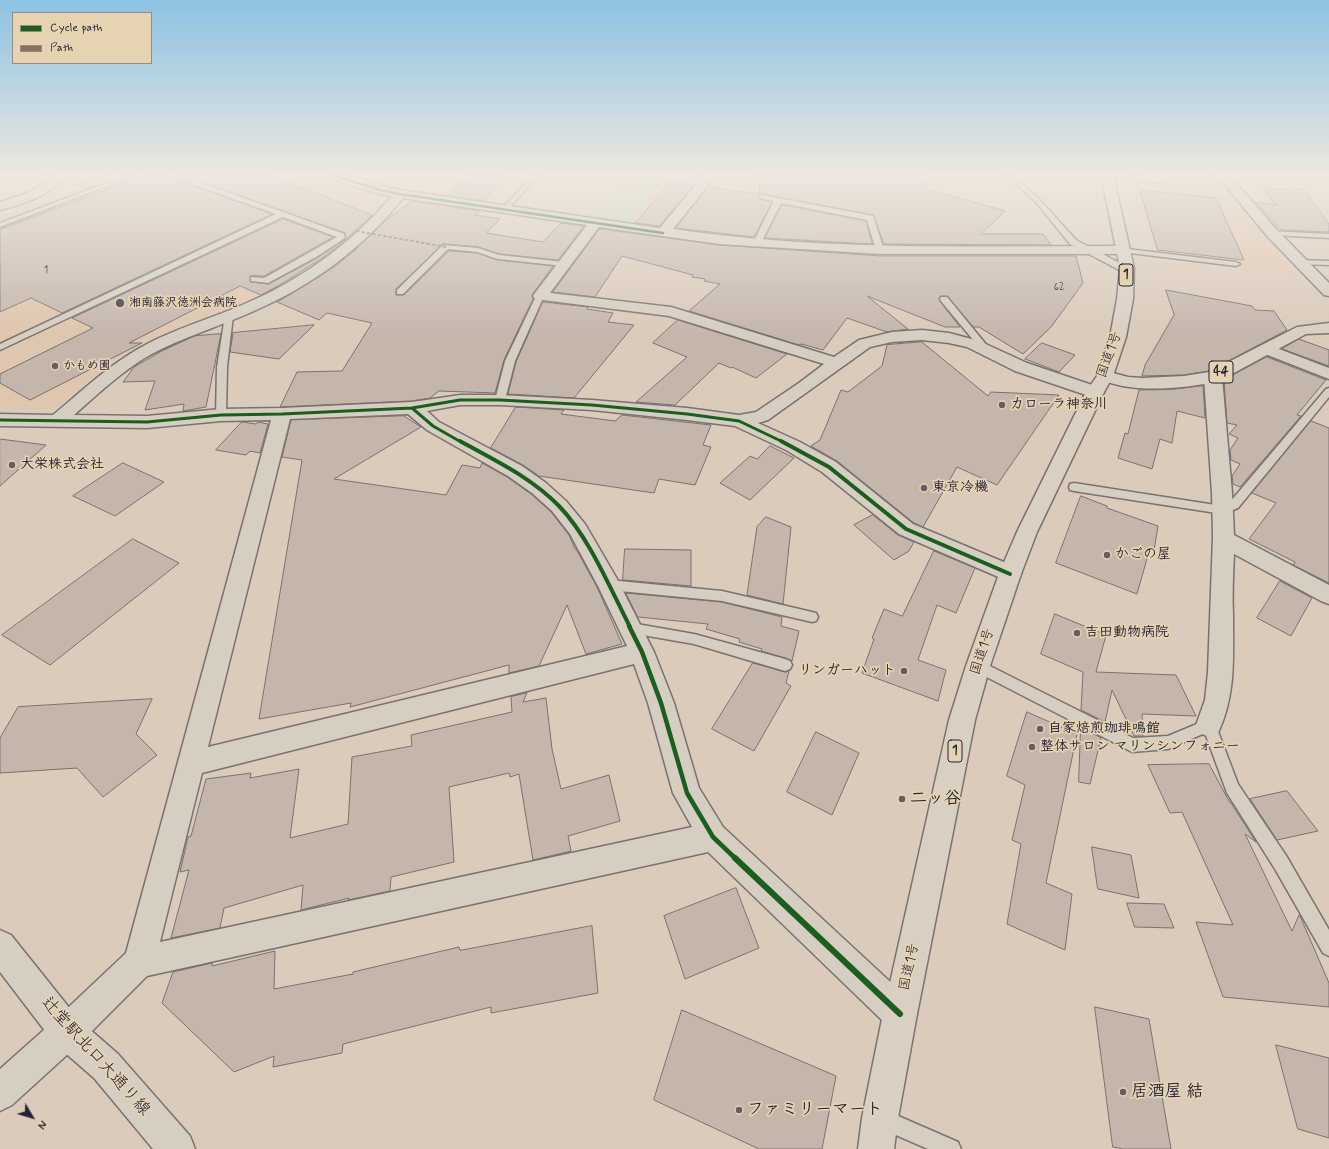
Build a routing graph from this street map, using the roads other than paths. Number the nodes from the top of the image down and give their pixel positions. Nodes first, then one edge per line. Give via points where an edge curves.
1 (252, 229) edge
2 (324, 229) edge
3 (370, 229) edge
4 (591, 229) edge
5 (633, 229) edge
6 (667, 229) edge
7 (764, 229) edge
8 (873, 229) edge
9 (1060, 229) edge
10 (1118, 229) edge
11 (1269, 229) edge
12 (1272, 232) junction
13 (663, 233) junction
14 (1329, 236) edge
15 (757, 243) junction
16 (880, 250) junction
17 (1122, 250) junction
18 (1091, 251) junction
19 (1299, 262) junction
20 (1329, 263) edge
21 (564, 264) junction
22 (1236, 264) dead end
23 (1126, 270) junction
24 (254, 279) dead end
25 (400, 292) dead end
26 (1329, 292) edge
27 (540, 296) junction
28 (944, 299) dead end
29 (230, 316) junction
30 (1329, 328) edge
31 (0, 347) edge
32 (1266, 349) junction
33 (986, 350) junction
34 (836, 362) junction
35 (1329, 374) edge
36 (1213, 376) junction
37 (1100, 384) junction
38 (1329, 391) edge
39 (500, 400) junction
40 (412, 408) junction
41 (282, 414) junction
42 (221, 415) junction
43 (0, 420) edge
44 (57, 421) junction
45 (739, 421) junction
46 (1074, 487) dead end
47 (1223, 510) junction
48 (1223, 539) junction
49 (1010, 574) junction
50 (609, 585) junction
51 (1329, 595) edge
52 (812, 617) dead end
53 (632, 628) junction
54 (642, 652) junction
55 (785, 665) dead end
56 (978, 666) junction
57 (1209, 725) junction
58 (192, 763) junction
59 (713, 837) junction
60 (0, 946) edge
61 (1329, 947) edge
62 (139, 962) junction
63 (900, 1014) junction
64 (67, 1032) junction
65 (0, 1093) edge
66 (880, 1118) junction
67 (177, 1149) edge
68 (876, 1149) edge
69 (951, 1149) edge

1 - 31 lane
2 - 24 lane via 339,234 341,238 265,281
3 - 29 street via 331,262 307,278
4 - 21 street
5 - 13 street
6 - 13 street
7 - 15 lane
8 - 16 lane
9 - 18 lane via 1073,242
10 - 17 main road, 国道1号 / 1
11 - 12 street
12 - 14 lane
12 - 19 street
13 - 15 street
15 - 16 street
16 - 18 street
17 - 18 street
17 - 22 lane
17 - 23 main road, 国道1号 / 1
18 - 23 lane
19 - 20 lane
19 - 26 street
21 - 25 lane via 498,257 478,250 446,247
21 - 27 street
23 - 37 main road, 国道1号 / 1 via 1125,299 1118,337
27 - 34 street via 671,312
27 - 39 lane via 510,361
28 - 33 lane
29 - 42 lane via 222,367
29 - 44 street via 152,348 120,370
30 - 32 main road, 44 via 1303,330
32 - 35 street
32 - 36 main road, 44
33 - 34 street via 949,338 922,335 892,337 865,343
33 - 37 street via 1021,367
34 - 45 street via 762,416
36 - 37 main road, 44 via 1184,381
36 - 47 street
37 - 49 main road, 国道1号 / 1 via 1027,532
38 - 47 lane via 1234,505
39 - 40 street via 460,400
39 - 45 street via 600,406
40 - 41 street
40 - 50 street via 433,426 515,471 539,488 559,506 578,529
41 - 42 street
41 - 58 street
42 - 44 street via 147,422
43 - 44 street
45 - 49 street via 793,446 829,467 906,529
46 - 47 lane
47 - 48 street
48 - 51 street
48 - 57 street via 1221,669 1215,713
49 - 56 main road, 国道1号 / 1
50 - 52 lane via 722,596
50 - 53 street
53 - 54 street
53 - 55 lane via 694,639
54 - 58 street
54 - 59 street via 687,793
56 - 57 lane via 1132,745 1168,742
56 - 63 main road, 国道1号 / 1 via 962,720
57 - 61 lane via 1232,788 1281,863
58 - 62 street
59 - 62 street
59 - 63 street
60 - 64 street, 辻堂駅北口大通り線
62 - 64 street
63 - 66 main road, 国道1号 / 1
64 - 65 street
64 - 67 street, 辻堂駅北口大通り線 via 106,1066
66 - 68 main road, 国道1号 / 1
66 - 69 lane

